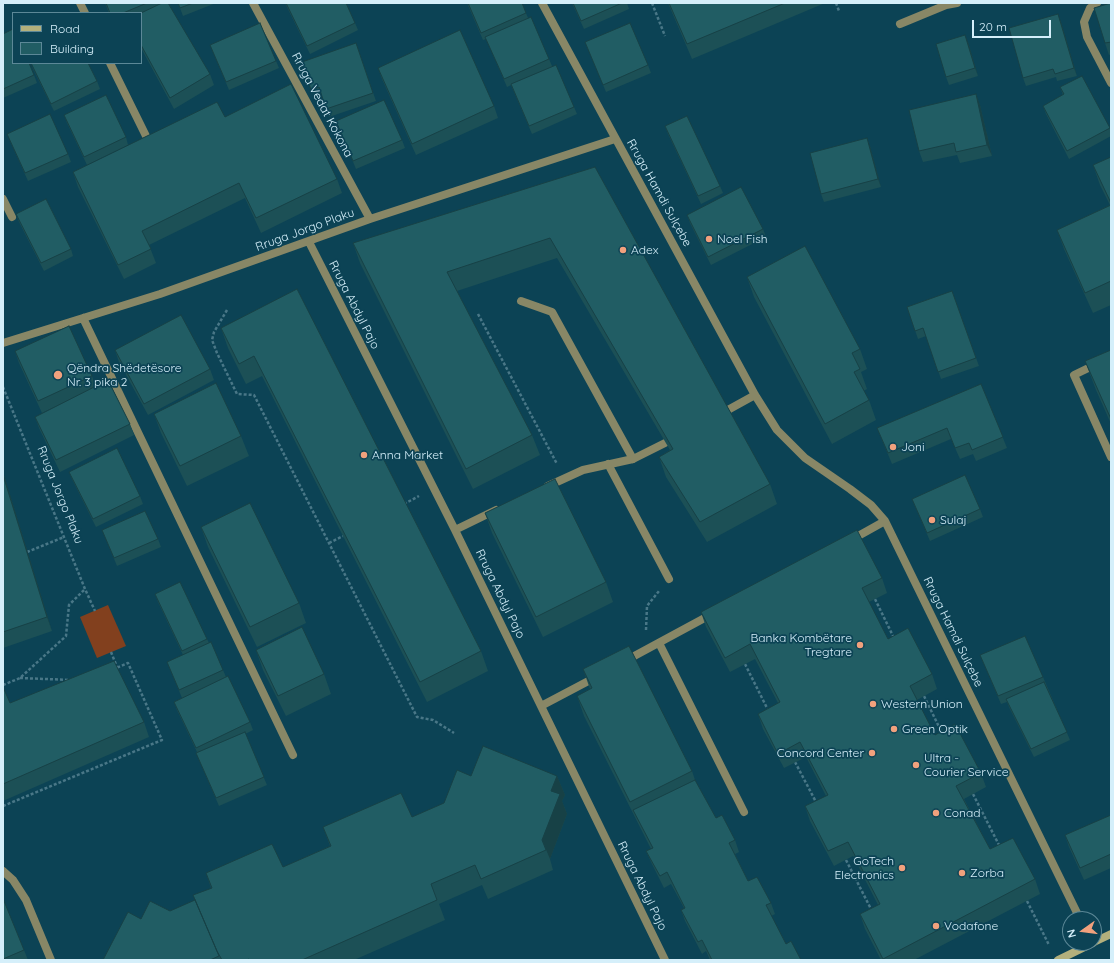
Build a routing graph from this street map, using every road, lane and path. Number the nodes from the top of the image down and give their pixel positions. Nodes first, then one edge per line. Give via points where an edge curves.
1 (80, 3) edge
2 (254, 3) edge
3 (542, 3) edge
4 (652, 3) edge
5 (836, 3) edge
6 (957, 3) edge
7 (1097, 3) edge
8 (839, 11) dead end
9 (84, 12) edge
10 (900, 24) dead end
11 (665, 36) dead end
12 (110, 64) edge
13 (1111, 83) edge
14 (146, 136) edge
15 (615, 139) junction
16 (3, 199) edge
17 (12, 217) dead end
18 (370, 219) junction
19 (309, 242) junction
20 (521, 301) dead end
21 (227, 310) dead end
22 (478, 314) dead end
23 (83, 318) junction
24 (3, 343) edge
25 (1111, 357) edge
26 (3, 387) edge
27 (755, 395) junction
28 (726, 411) edge
29 (665, 443) edge
30 (1111, 457) edge
31 (633, 459) junction
32 (608, 464) junction
33 (565, 478) junction
34 (537, 491) edge
35 (503, 507) edge
36 (886, 521) junction
37 (455, 530) junction
38 (343, 536) edge
39 (64, 537) junction
40 (846, 542) edge
41 (329, 543) junction
42 (28, 552) edge
43 (669, 579) joint
44 (85, 589) junction
45 (875, 599) edge
46 (95, 611) dead end
47 (718, 611) edge
48 (658, 644) junction
49 (897, 644) edge
50 (645, 651) junction
51 (111, 652) dead end
52 (745, 664) edge
53 (618, 666) edge
54 (117, 667) junction
55 (111, 670) edge
56 (604, 673) edge
57 (20, 678) junction
58 (77, 680) edge
59 (3, 685) edge
60 (924, 696) edge
61 (541, 706) junction
62 (772, 716) edge
63 (454, 733) dead end
64 (945, 738) edge
65 (293, 755) dead end
66 (795, 762) edge
67 (973, 794) edge
68 (3, 806) edge
69 (819, 808) edge
70 (744, 812) dead end
71 (1002, 852) edge
72 (846, 860) edge
73 (3, 871) edge
74 (1027, 901) edge
75 (1076, 911) edge
76 (874, 915) edge
77 (1111, 934) edge
78 (1102, 938) edge
79 (1050, 947) dead end
80 (1077, 951) edge
81 (51, 960) edge
82 (665, 960) edge
83 (1058, 960) edge

1 - 9 street
2 - 18 street, Rruga Vedat Kokona
3 - 15 street, Rruga Hamdi Sulçebe
4 - 11 path
5 - 8 path
6 - 10 street
7 - 13 street via 1090,8 1084,22 1087,37
12 - 14 street
15 - 18 street, Rruga Jorgo Plaku
15 - 27 street, Rruga Hamdi Sulçebe
16 - 17 street
18 - 19 street, Rruga Jorgo Plaku
19 - 23 street, Rruga Jorgo Plaku
19 - 37 street, Rruga Abdyl Pajo
20 - 31 street via 552,312
21 - 41 path via 212,340 217,354 237,394 254,395
22 - 33 path
23 - 24 street, Rruga Jorgo Plaku
23 - 65 street
25 - 30 street via 1074,375
26 - 39 path, Rruga Jorgo Plaku
27 - 28 street
27 - 36 street, Rruga Hamdi Sulçebe via 777,430 805,458 856,493
29 - 31 street
31 - 32 street
32 - 33 street via 583,470
32 - 43 street
33 - 34 street
35 - 37 street
36 - 40 street
36 - 75 street, Rruga Hamdi Sulçebe
37 - 61 street, Rruga Abdyl Pajo
38 - 41 path
39 - 42 path
39 - 44 path, Rruga Jorgo Plaku
41 - 63 path via 417,717 433,720
43 - 50 path via 647,606
44 - 46 path, Rruga Jorgo Plaku
44 - 57 path via 69,605 66,636
45 - 49 path
47 - 48 street
48 - 50 street
48 - 70 street
50 - 53 street
51 - 54 path
52 - 62 path
54 - 55 path
54 - 68 path via 128,663 162,740
56 - 61 street
57 - 58 path
57 - 59 path
60 - 64 path
61 - 82 street, Rruga Abdyl Pajo
66 - 69 path
67 - 71 path
72 - 76 path
73 - 81 street via 13,880 26,900
74 - 79 path
77 - 78 main road
80 - 83 main road

